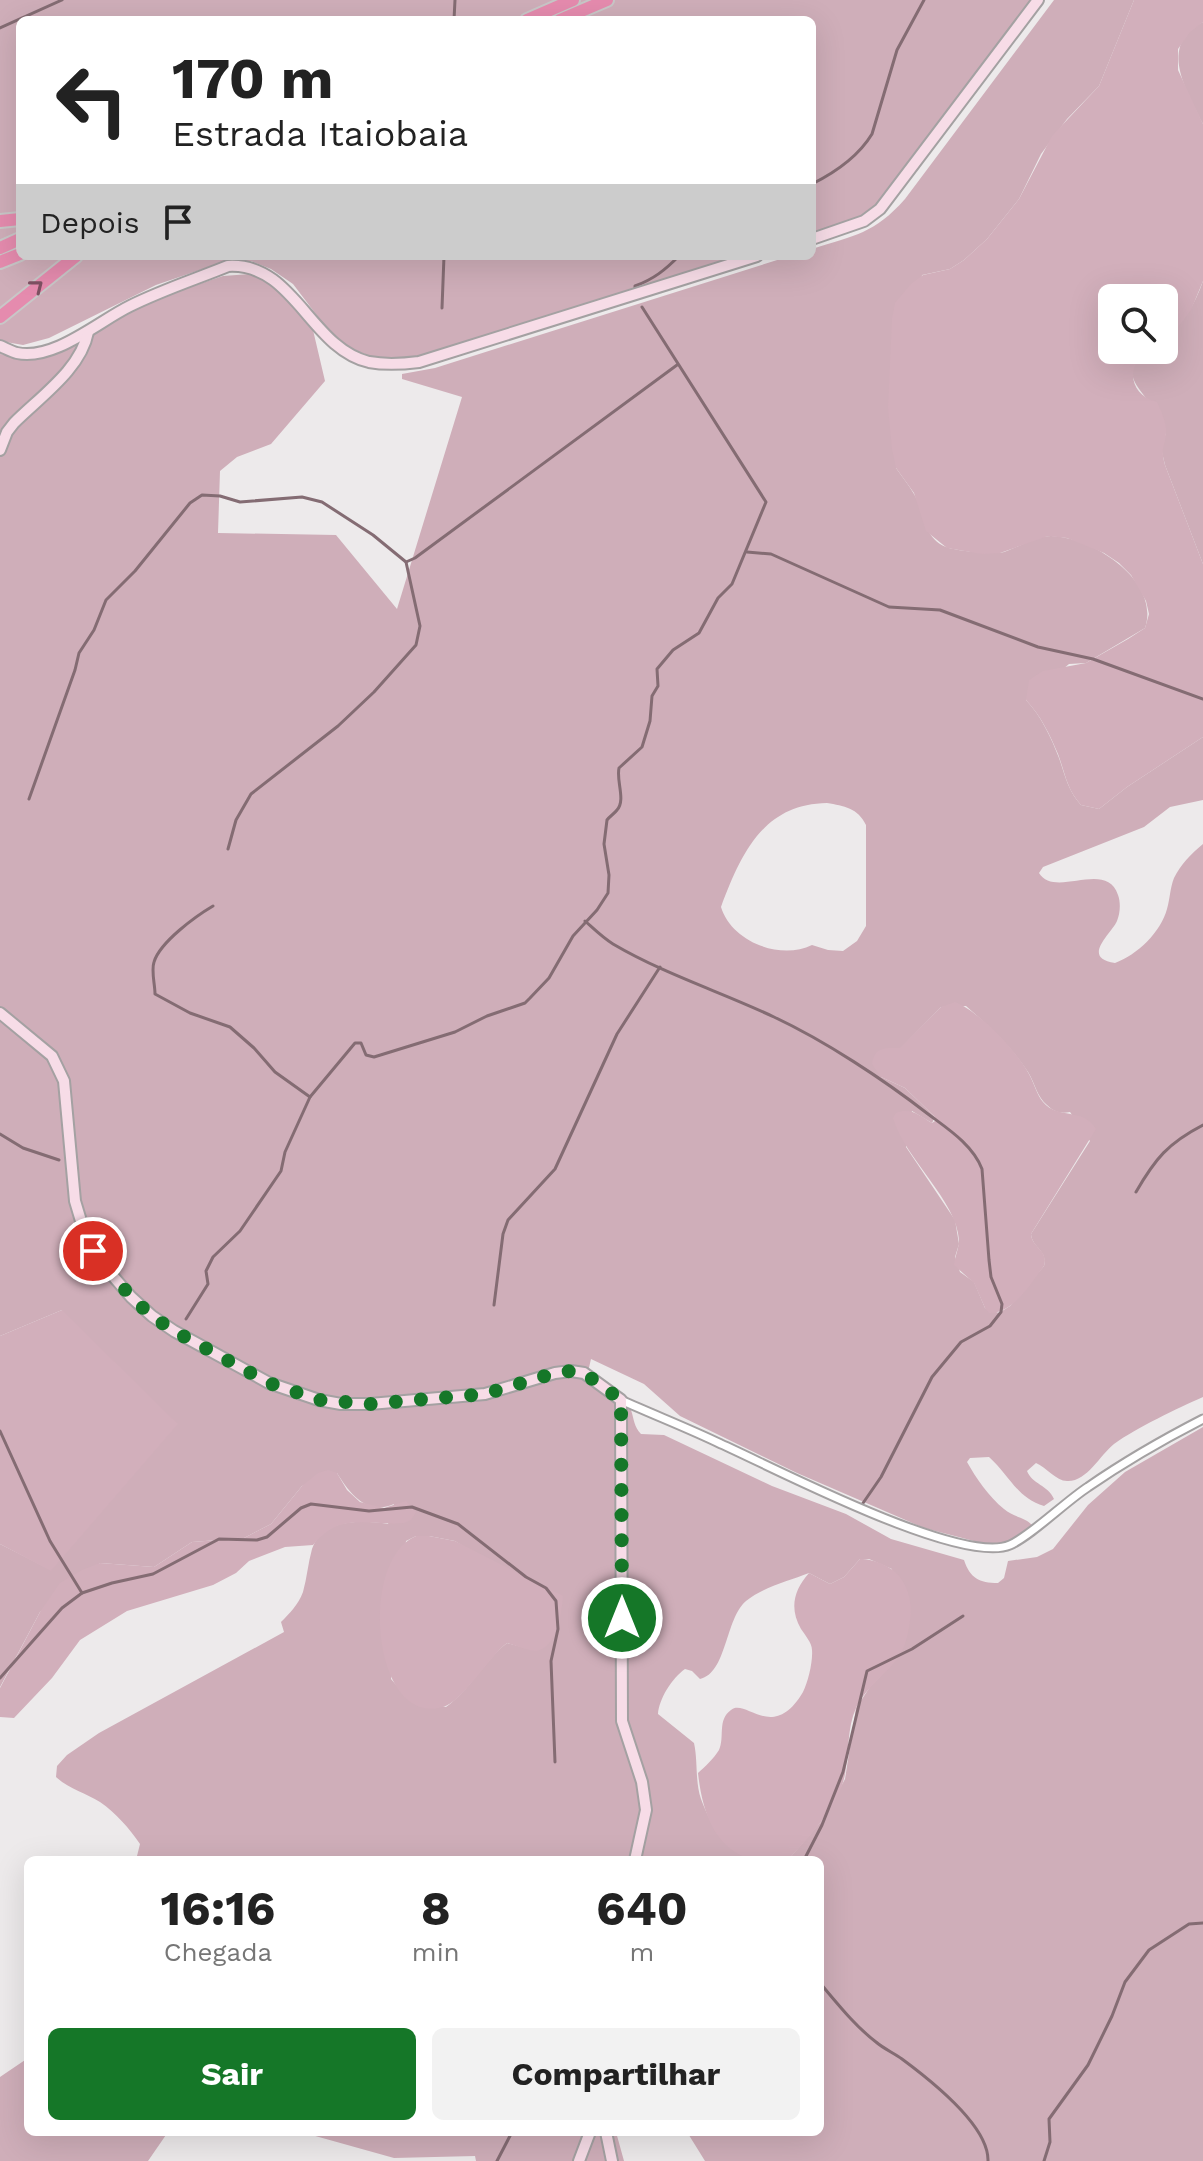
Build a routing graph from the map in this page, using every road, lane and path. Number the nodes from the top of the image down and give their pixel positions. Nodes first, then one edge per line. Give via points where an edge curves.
1 (573, 0) edge
2 (607, 0) edge
3 (1038, 0) edge
4 (536, 16) edge
5 (569, 16) edge
6 (816, 238) edge
7 (71, 260) edge
8 (745, 260) edge
9 (0, 317) edge
10 (88, 332) junction
11 (0, 346) edge
12 (0, 450) edge
13 (0, 1013) edge
14 (621, 1400) junction
15 (1203, 1419) edge
16 (636, 1856) edge
17 (588, 2136) edge
18 (607, 2136) edge
19 (579, 2161) edge
20 (612, 2161) edge

1 - 4 highway
2 - 5 highway
3 - 6 street via 880,209 864,221
9 -> 7 highway
8 - 10 street via 405,364 367,362 344,351 282,286 240,265 148,297
10 - 11 street via 37,352
10 - 12 street via 84,349 14,423
13 - 14 street via 43,1046 64,1081 75,1201 87,1241 131,1297 174,1331 269,1383 330,1402 370,1404 485,1394 571,1371 584,1373
14 - 15 street via 853,1506 923,1532 994,1549 1016,1541 1089,1486
14 - 16 street via 622,1721 646,1810
17 - 19 street
18 - 20 street

